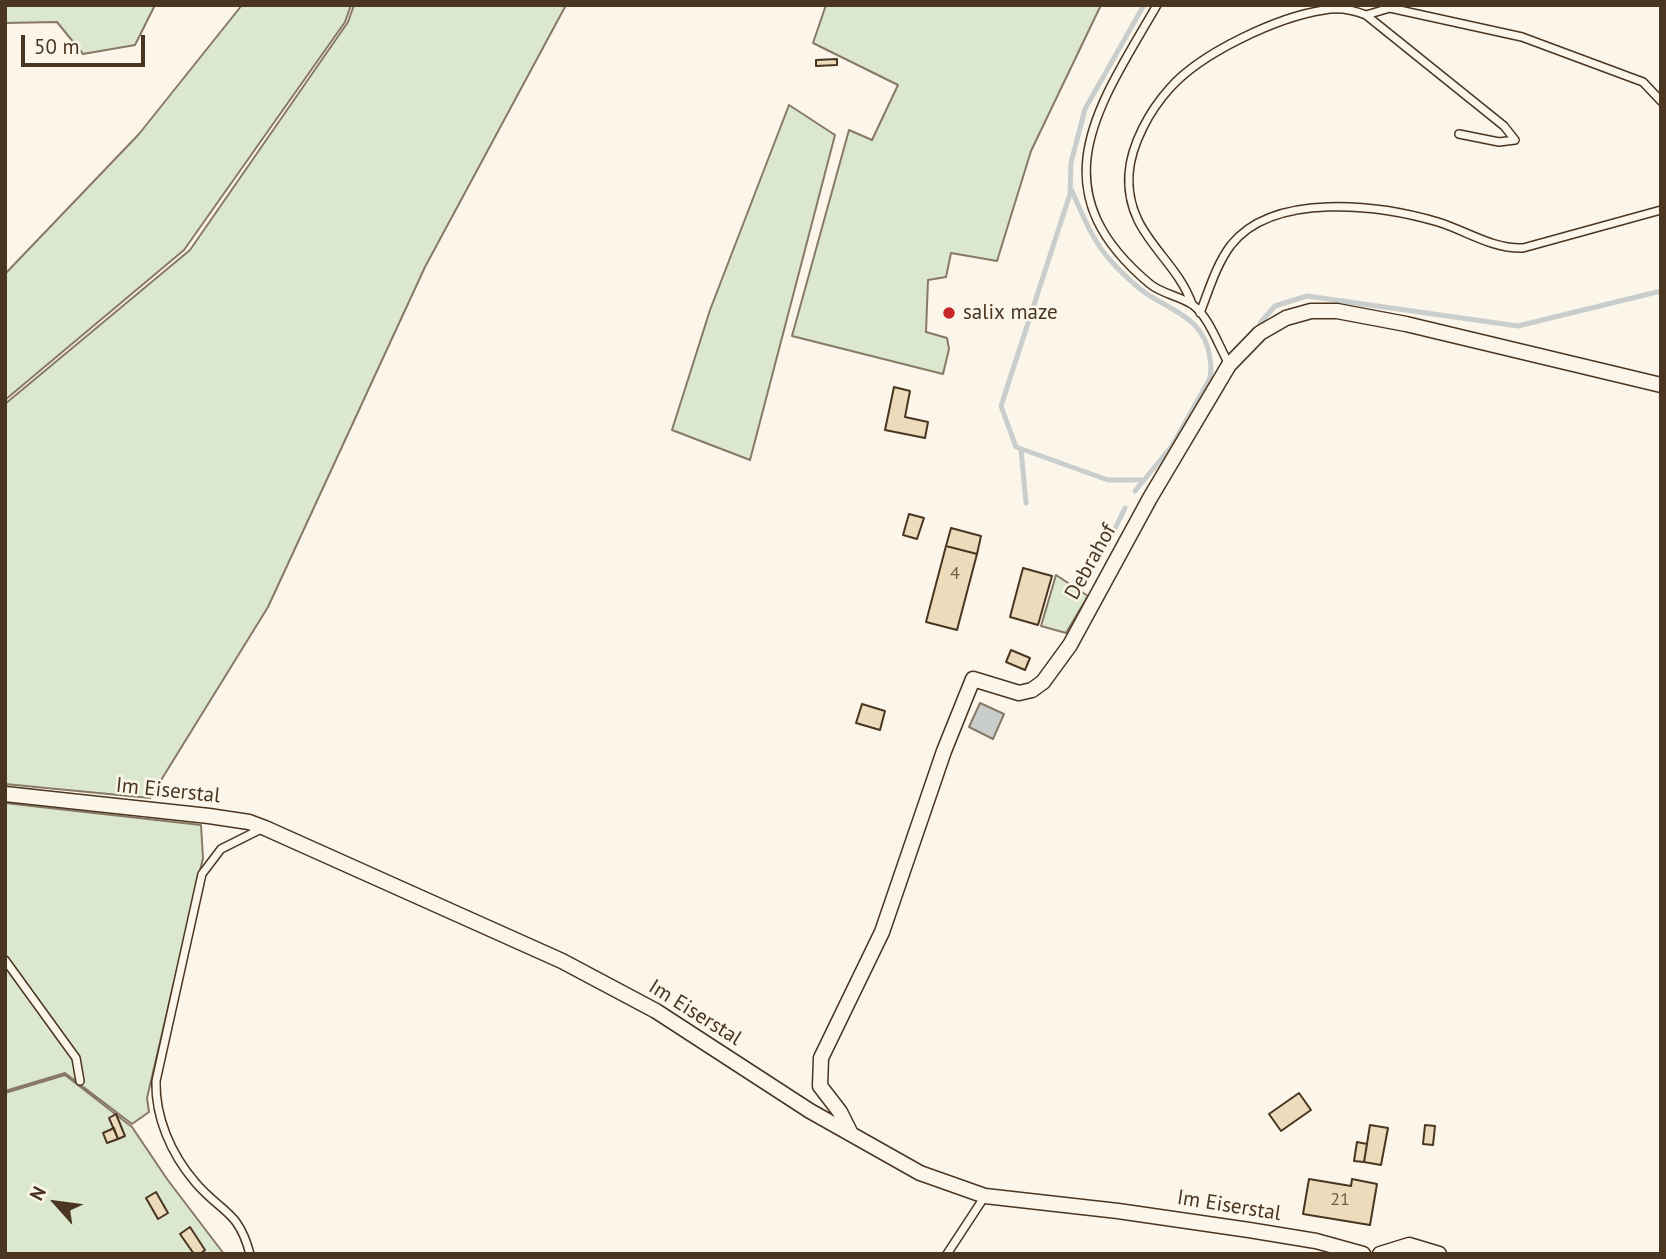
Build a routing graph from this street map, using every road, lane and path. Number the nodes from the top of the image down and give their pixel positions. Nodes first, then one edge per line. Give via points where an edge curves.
1 (1157, 5) edge
2 (1366, 15) junction
3 (1661, 101) edge
4 (1459, 134) dead end
5 (1661, 210) edge
6 (1192, 304) junction
7 (1200, 313) junction
8 (1229, 365) junction
9 (1661, 385) edge
10 (5, 794) edge
11 (265, 828) junction
12 (5, 960) edge
13 (80, 1081) dead end
14 (850, 1133) junction
15 (985, 1196) junction
16 (250, 1254) edge
17 (947, 1254) edge
18 (1363, 1254) edge
19 (1380, 1254) edge
20 (1438, 1254) edge

1 - 6 lane via 1100,103 1086,170 1090,201 1113,247 1152,285
2 - 3 lane via 1390,8 1522,37 1643,82
2 - 4 lane via 1504,126 1515,140 1499,142
2 - 6 lane via 1325,9 1273,25 1210,56 1170,88 1143,127 1129,173 1132,208
5 - 7 lane via 1506,249 1427,220 1349,207 1304,208 1271,217 1232,244 1217,268
6 - 7 lane
7 - 8 lane
8 - 9 street, Debrahof via 1260,333 1286,318 1311,311 1337,311
8 - 14 street, Debrahof via 1070,645 1043,682 1019,693 973,679 882,932 821,1058 820,1086
10 - 11 street, Im Eiserstal via 209,816
11 - 14 street, Im Eiserstal via 562,961 656,1011
11 - 16 lane via 221,849 202,874 156,1082 155,1105 194,1181 236,1219
12 - 13 lane via 76,1058
14 - 15 street, Im Eiserstal via 920,1173
15 - 17 lane
15 - 18 street, Im Eiserstal via 1250,1230
19 - 20 street via 1409,1245

